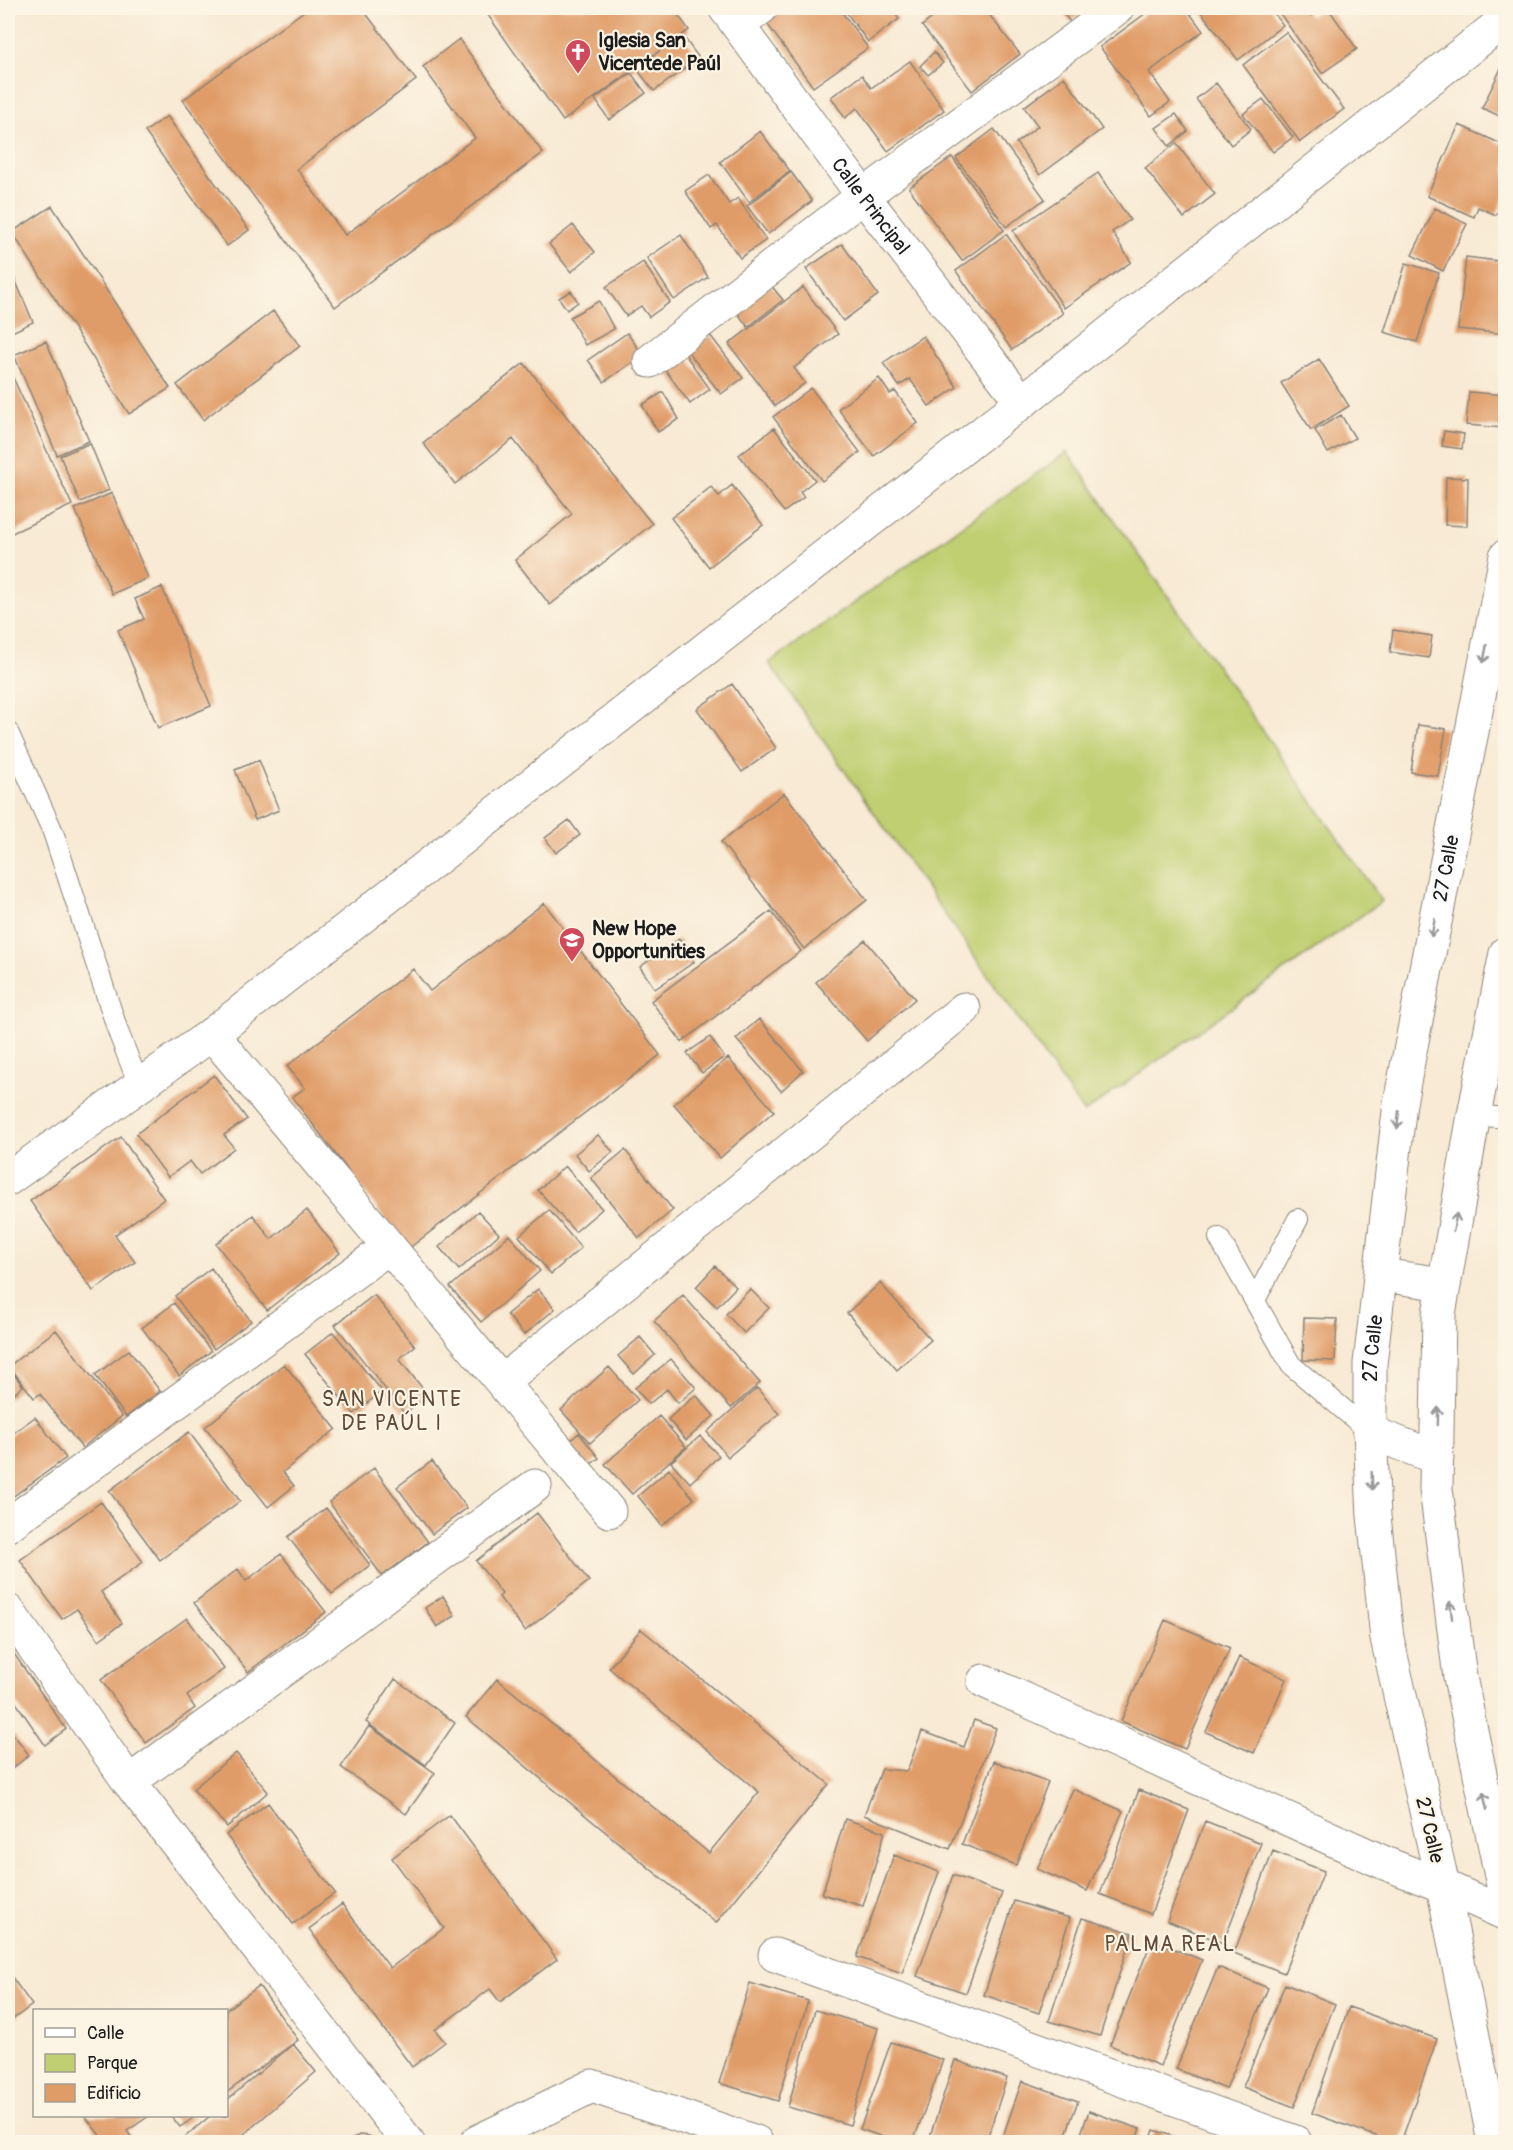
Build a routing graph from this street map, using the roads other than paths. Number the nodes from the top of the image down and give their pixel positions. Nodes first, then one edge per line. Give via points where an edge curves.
1 (1117, 8) edge
2 (741, 13) edge
3 (1506, 19) edge
4 (863, 196) junction
5 (651, 361) dead end
6 (1022, 402) junction
7 (1506, 556) edge
8 (8, 732) edge
9 (1506, 952) edge
10 (964, 1009) dead end
11 (212, 1034) junction
12 (139, 1085) junction
13 (1490, 1116) edge
14 (8, 1179) edge
15 (1298, 1219) dead end
16 (1219, 1238) dead end
17 (389, 1247) junction
18 (1381, 1275) junction
19 (1444, 1284) junction
20 (1255, 1300) junction
21 (502, 1382) junction
22 (1370, 1432) junction
23 (1437, 1458) junction
24 (535, 1486) dead end
25 (609, 1511) dead end
26 (8, 1525) edge
27 (8, 1611) edge
28 (984, 1681) dead end
29 (129, 1782) junction
30 (1443, 1886) junction
31 (1506, 1900) edge
32 (1506, 1914) edge
33 (775, 1955) dead end
34 (408, 2142) edge
35 (477, 2142) edge
36 (756, 2142) edge
37 (1295, 2142) edge
38 (1494, 2142) edge

1 - 4 street
2 - 4 street, Calle Principal
3 - 6 street
4 - 5 street
4 - 6 street, Calle Principal
6 - 11 street
7 -> 18 street, 27 Calle via 1400,1103
8 - 12 lane via 53,832
9 - 13 street
10 - 21 street
11 - 12 street
11 - 17 street
12 - 14 street
19 -> 13 street
15 - 20 lane
16 - 20 lane
17 - 21 street
17 - 26 street
18 - 19 street
18 - 22 street, 27 Calle via 1370,1364
23 -> 19 street via 1439,1314
20 - 22 lane via 1291,1365
21 - 25 street
22 - 23 street
22 -> 30 street, 27 Calle via 1387,1638
31 -> 23 street via 1460,1677 1436,1489
24 - 29 street
27 - 29 street
28 - 30 street
29 - 34 street
30 - 32 street
30 - 38 street, 27 Calle
33 - 37 street
35 - 36 street via 592,2086

